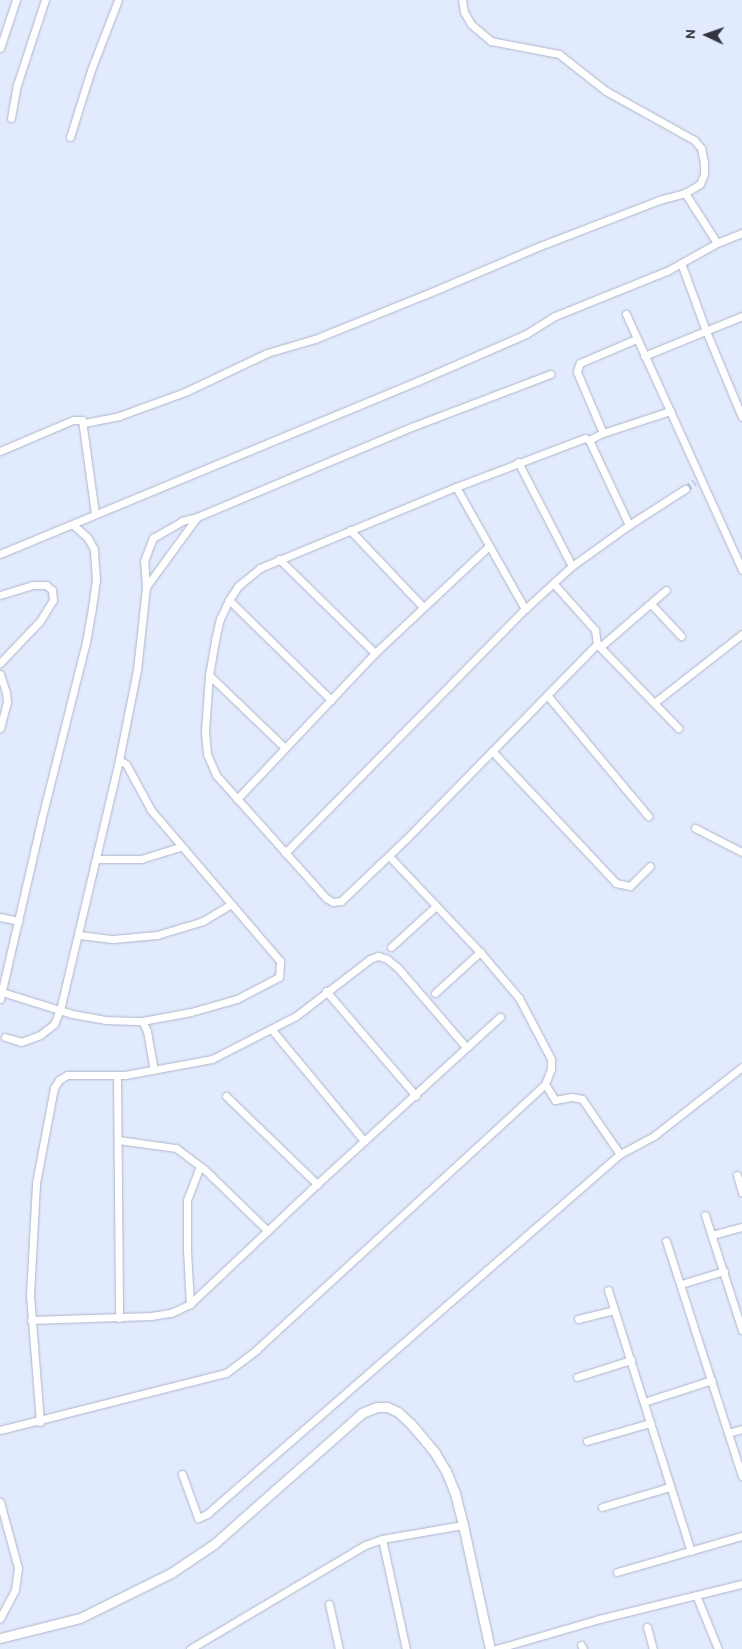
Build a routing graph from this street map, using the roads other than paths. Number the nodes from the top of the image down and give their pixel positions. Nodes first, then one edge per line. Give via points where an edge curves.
1 (16, 0) edge
2 (45, 0) edge
3 (117, 0) edge
4 (462, 0) edge
5 (0, 48) edge
6 (11, 118) dead end
7 (70, 137) dead end
8 (685, 193) junction
9 (742, 233) edge
10 (718, 243) junction
11 (681, 263) junction
12 (626, 314) dead end
13 (742, 316) edge
14 (706, 331) junction
15 (636, 339) junction
16 (644, 356) junction
17 (550, 374) dead end
18 (670, 411) junction
19 (742, 417) edge
20 (84, 424) junction
21 (603, 433) junction
22 (589, 440) junction
23 (0, 452) edge
24 (518, 462) junction
25 (456, 486) junction
26 (685, 489) tunnel mouth
27 (96, 514) junction
28 (197, 517) junction
29 (73, 525) junction
30 (629, 525) junction
31 (350, 530) junction
32 (488, 547) junction
33 (0, 554) edge
34 (279, 559) junction
35 (572, 566) junction
36 (742, 570) edge
37 (554, 584) junction
38 (146, 587) junction
39 (666, 590) dead end
40 (0, 595) edge
41 (229, 600) junction
42 (651, 604) junction
43 (423, 607) junction
44 (525, 609) junction
45 (742, 634) edge
46 (681, 636) dead end
47 (598, 645) junction
48 (375, 653) junction
49 (0, 663) edge
50 (0, 674) edge
51 (209, 675) junction
52 (547, 695) junction
53 (330, 700) junction
54 (654, 703) junction
55 (0, 728) edge
56 (678, 728) dead end
57 (285, 748) junction
58 (492, 751) junction
59 (119, 760) junction
60 (236, 799) junction
61 (648, 816) dead end
62 (695, 828) dead end
63 (180, 847) junction
64 (742, 852) edge
65 (285, 853) junction
66 (389, 856) junction
67 (96, 859) junction
68 (650, 866) dead end
69 (231, 904) junction
70 (436, 906) junction
71 (0, 917) edge
72 (19, 921) junction
73 (79, 935) junction
74 (392, 947) dead end
75 (480, 952) junction
76 (326, 991) junction
77 (435, 993) dead end
78 (1, 996) edge
79 (60, 1010) junction
80 (500, 1016) dead end
81 (142, 1022) junction
82 (272, 1030) junction
83 (5, 1037) dead end
84 (466, 1047) junction
85 (742, 1067) edge
86 (154, 1070) junction
87 (117, 1075) junction
88 (545, 1084) junction
89 (226, 1096) dead end
90 (416, 1096) junction
91 (118, 1140) junction
92 (364, 1141) junction
93 (620, 1154) junction
94 (200, 1166) junction
95 (737, 1175) dead end
96 (317, 1184) junction
97 (742, 1192) edge
98 (705, 1214) dead end
99 (742, 1226) edge
100 (268, 1232) junction
101 (712, 1236) junction
102 (666, 1241) dead end
103 (724, 1272) junction
104 (681, 1284) junction
105 (608, 1290) dead end
106 (190, 1304) junction
107 (738, 1306) edge
108 (614, 1310) junction
109 (119, 1318) junction
110 (578, 1319) dead end
111 (31, 1320) junction
112 (742, 1330) edge
113 (631, 1360) junction
114 (577, 1377) dead end
115 (712, 1380) junction
116 (644, 1402) junction
117 (40, 1422) junction
118 (650, 1423) junction
119 (742, 1429) edge
120 (0, 1430) edge
121 (728, 1433) junction
122 (587, 1441) dead end
123 (182, 1474) dead end
124 (742, 1476) edge
125 (670, 1487) junction
126 (0, 1502) edge
127 (602, 1507) dead end
128 (463, 1525) junction
129 (742, 1536) edge
130 (382, 1539) junction
131 (691, 1551) junction
132 (617, 1572) dead end
133 (742, 1584) edge
134 (696, 1596) junction
135 (329, 1604) dead end
136 (0, 1618) edge
137 (647, 1627) dead end
138 (0, 1638) edge
139 (510, 1647) edge
140 (193, 1648) edge
141 (339, 1649) edge
142 (406, 1649) edge
143 (490, 1649) edge
144 (496, 1649) edge
145 (653, 1649) edge
146 (718, 1649) edge

1 - 5 street
2 - 6 street via 17,85
3 - 7 street
4 - 8 street via 471,24 491,41 558,54 606,91 694,140 701,148 704,174 700,184
8 - 10 street
8 - 20 street via 540,246 315,339 267,353 185,392 119,416
9 - 10 street
10 - 11 street
11 - 14 street
11 - 27 street via 555,316 526,334 418,382
12 - 15 street
13 - 14 street
14 - 16 street
14 - 19 street
15 - 16 street
15 - 21 street via 580,363 578,368
16 - 18 street
17 - 28 street via 414,426
18 - 21 street
18 - 36 street via 697,481
20 - 23 street via 78,419 73,420
20 - 27 street
21 - 22 street
22 - 24 street via 585,438
22 - 30 street
24 - 25 street
24 - 35 street
25 - 31 street
25 - 32 street
26 - 30 street
27 - 29 street
28 - 38 street
28 - 38 street via 182,520 153,538 144,561
29 - 33 street
29 - 72 street via 87,537 94,549 96,580 86,642
30 - 35 street
31 - 34 street
31 - 43 street
32 - 43 street
32 - 44 street
34 - 41 street via 245,580
34 - 48 street
35 - 37 street
37 - 44 street
37 - 47 street via 595,630
38 - 59 street via 137,670
39 - 42 street
40 - 49 street via 32,585 46,585 52,590 53,600 39,622
41 - 51 street via 220,619
41 - 53 street
42 - 46 street
42 - 47 street
43 - 48 street
44 - 65 street
45 - 54 street
47 - 52 street
47 - 54 street
48 - 53 street
50 - 55 street via 6,697
51 - 57 street
51 - 60 street via 205,731 208,754 216,775
52 - 58 street
52 - 61 street
53 - 57 street
54 - 56 street
57 - 60 street
58 - 66 street
58 - 68 street via 616,883 630,886
59 - 63 street via 126,764 151,810
59 - 67 street
60 - 65 street
62 - 64 street
63 - 67 street via 135,860
63 - 69 street
65 - 66 street via 333,902 341,901
66 - 70 street
67 - 73 street
69 - 73 street via 203,921 157,935 113,940
69 - 81 street via 280,961 279,977 236,999
70 - 74 street
70 - 75 street
71 - 72 street
72 - 78 street
73 - 79 street
75 - 77 street
75 - 88 street via 519,998 546,1048 551,1069
76 - 82 street via 296,1016
76 - 84 street via 370,959 378,956 387,958
76 - 90 street
78 - 79 street
79 - 81 street via 105,1020
79 - 83 street via 54,1024 40,1035 21,1042
80 - 84 street
81 - 86 street via 147,1031
82 - 86 street via 212,1059
82 - 92 street
84 - 90 street
85 - 93 street via 655,1135
86 - 87 street
87 - 91 street
87 - 111 street via 67,1075 54,1088 36,1183
88 - 93 street via 555,1100 582,1099
88 - 117 street via 256,1350 226,1373
89 - 96 street
90 - 92 street
91 - 94 street via 176,1148
91 - 109 street
92 - 96 street
93 - 123 street via 207,1514 198,1518
94 - 100 street
94 - 106 street via 187,1200
95 - 97 street
96 - 100 street
98 - 101 street
99 - 101 street
100 - 106 street
101 - 103 street
102 - 104 street
103 - 104 street
103 - 107 street
104 - 115 street
105 - 108 street
106 - 109 street via 171,1313
107 - 112 street
108 - 110 street
108 - 113 street
109 - 111 street
111 - 117 street
113 - 114 street
113 - 116 street
115 - 116 street
115 - 121 street
116 - 118 street
117 - 120 street
118 - 122 street
118 - 125 street
119 - 121 street
121 - 124 street
125 - 127 street
125 - 131 street
126 - 136 street via 18,1568 15,1590
128 - 130 street
128 - 138 street via 455,1493 435,1453 398,1412 387,1407 373,1407 362,1413 214,1544 171,1573 80,1618
128 - 143 street
129 - 131 street
130 - 140 street via 366,1545
130 - 142 street
131 - 132 street
133 - 134 street
134 - 139 street via 599,1619
134 - 146 street
135 - 141 street
137 - 145 street
139 - 144 street

